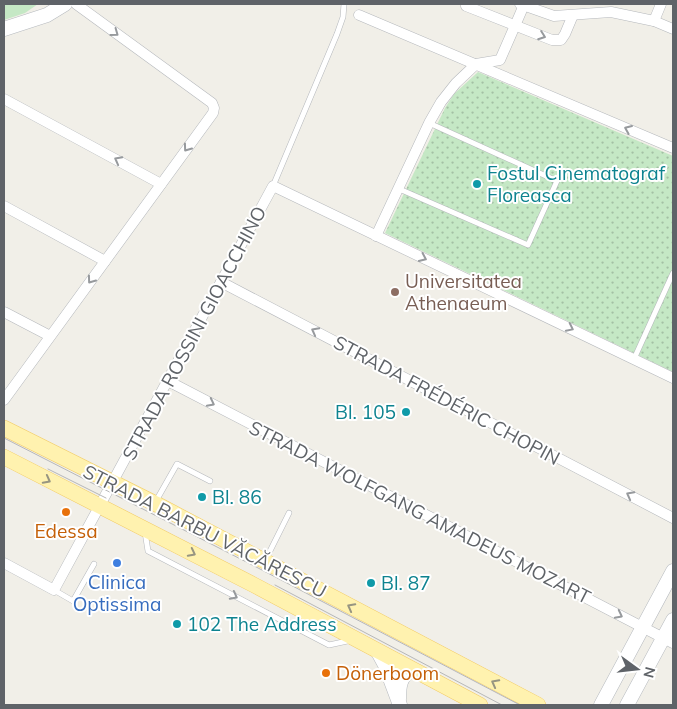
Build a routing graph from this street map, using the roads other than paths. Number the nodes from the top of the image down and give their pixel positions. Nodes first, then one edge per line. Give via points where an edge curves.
1 (65, 4) edge
2 (76, 4) edge
3 (344, 4) edge
4 (467, 4) edge
5 (661, 4) edge
6 (522, 5) edge
7 (359, 15) dead end
8 (574, 16) junction
9 (654, 21) junction
10 (516, 27) junction
11 (4, 29) edge
12 (673, 29) edge
13 (476, 64) junction
14 (4, 99) edge
15 (429, 123) junction
16 (673, 148) edge
17 (161, 184) junction
18 (273, 186) junction
19 (397, 188) junction
20 (4, 206) edge
21 (376, 236) junction
22 (105, 261) junction
23 (673, 273) edge
24 (221, 282) junction
25 (4, 312) edge
26 (50, 336) junction
27 (634, 359) junction
28 (673, 378) edge
29 (168, 381) junction
30 (4, 400) edge
31 (4, 428) edge
32 (4, 457) edge
33 (210, 481) dead end
34 (112, 483) junction
35 (155, 504) junction
36 (100, 506) junction
37 (289, 513) dead end
38 (673, 518) edge
39 (265, 561) junction
40 (4, 563) edge
41 (94, 564) dead end
42 (673, 571) edge
43 (54, 590) junction
44 (673, 620) edge
45 (643, 628) junction
46 (669, 641) edge
47 (378, 652) junction
48 (412, 670) junction
49 (400, 704) edge
50 (480, 705) edge
51 (538, 705) edge
52 (602, 705) edge
53 (627, 705) edge

1 - 11 street via 47,15
2 -> 17 street via 214,108
3 - 18 lane via 344,17
4 - 10 street
5 - 9 street
6 - 8 street via 554,16
6 - 10 street
7 - 13 street
8 - 9 street via 611,12
10 -> 8 street via 561,40
9 - 12 street
10 - 13 street via 500,60
13 - 15 street via 456,83
16 -> 13 street
17 -> 14 street
15 - 19 street
15 - 19 lane via 557,182 528,245
17 - 22 street
18 - 21 street
18 - 24 street, STRADA ROSSINI GIOACCHINO
19 - 21 street
20 - 22 street
21 -> 27 street
22 -> 26 street
23 - 27 lane
24 - 29 street, STRADA ROSSINI GIOACCHINO
38 -> 24 street, STRADA FRÉDÉRIC CHOPIN
25 - 26 street
26 - 30 street
27 - 28 street
29 - 34 street, STRADA ROSSINI GIOACCHINO
29 -> 45 street, STRADA WOLFGANG AMADEUS MOZART
31 - 34 main road, STRADA BARBU VĂCĂRESCU
32 -> 36 main road, STRADA BARBU VĂCĂRESCU
33 - 35 lane via 178,464
34 - 35 main road, STRADA BARBU VĂCĂRESCU
34 - 36 street, STRADA ROSSINI GIOACCHINO
35 - 39 main road, STRADA BARBU VĂCĂRESCU
36 - 43 street, STRADA ROSSINI GIOACCHINO
36 -> 47 main road, STRADA BARBU VĂCĂRESCU
37 - 39 lane
51 -> 39 main road, STRADA BARBU VĂCĂRESCU
40 - 43 street
41 - 43 lane via 73,601
42 - 45 street
44 - 46 street
45 - 46 street, STRADA WOLFGANG AMADEUS MOZART
45 - 52 street
46 - 53 street
47 - 48 main road, STRADA BARBU VĂCĂRESCU
47 - 49 street
48 - 49 street via 402,678
48 - 50 main road, STRADA BARBU VĂCĂRESCU

